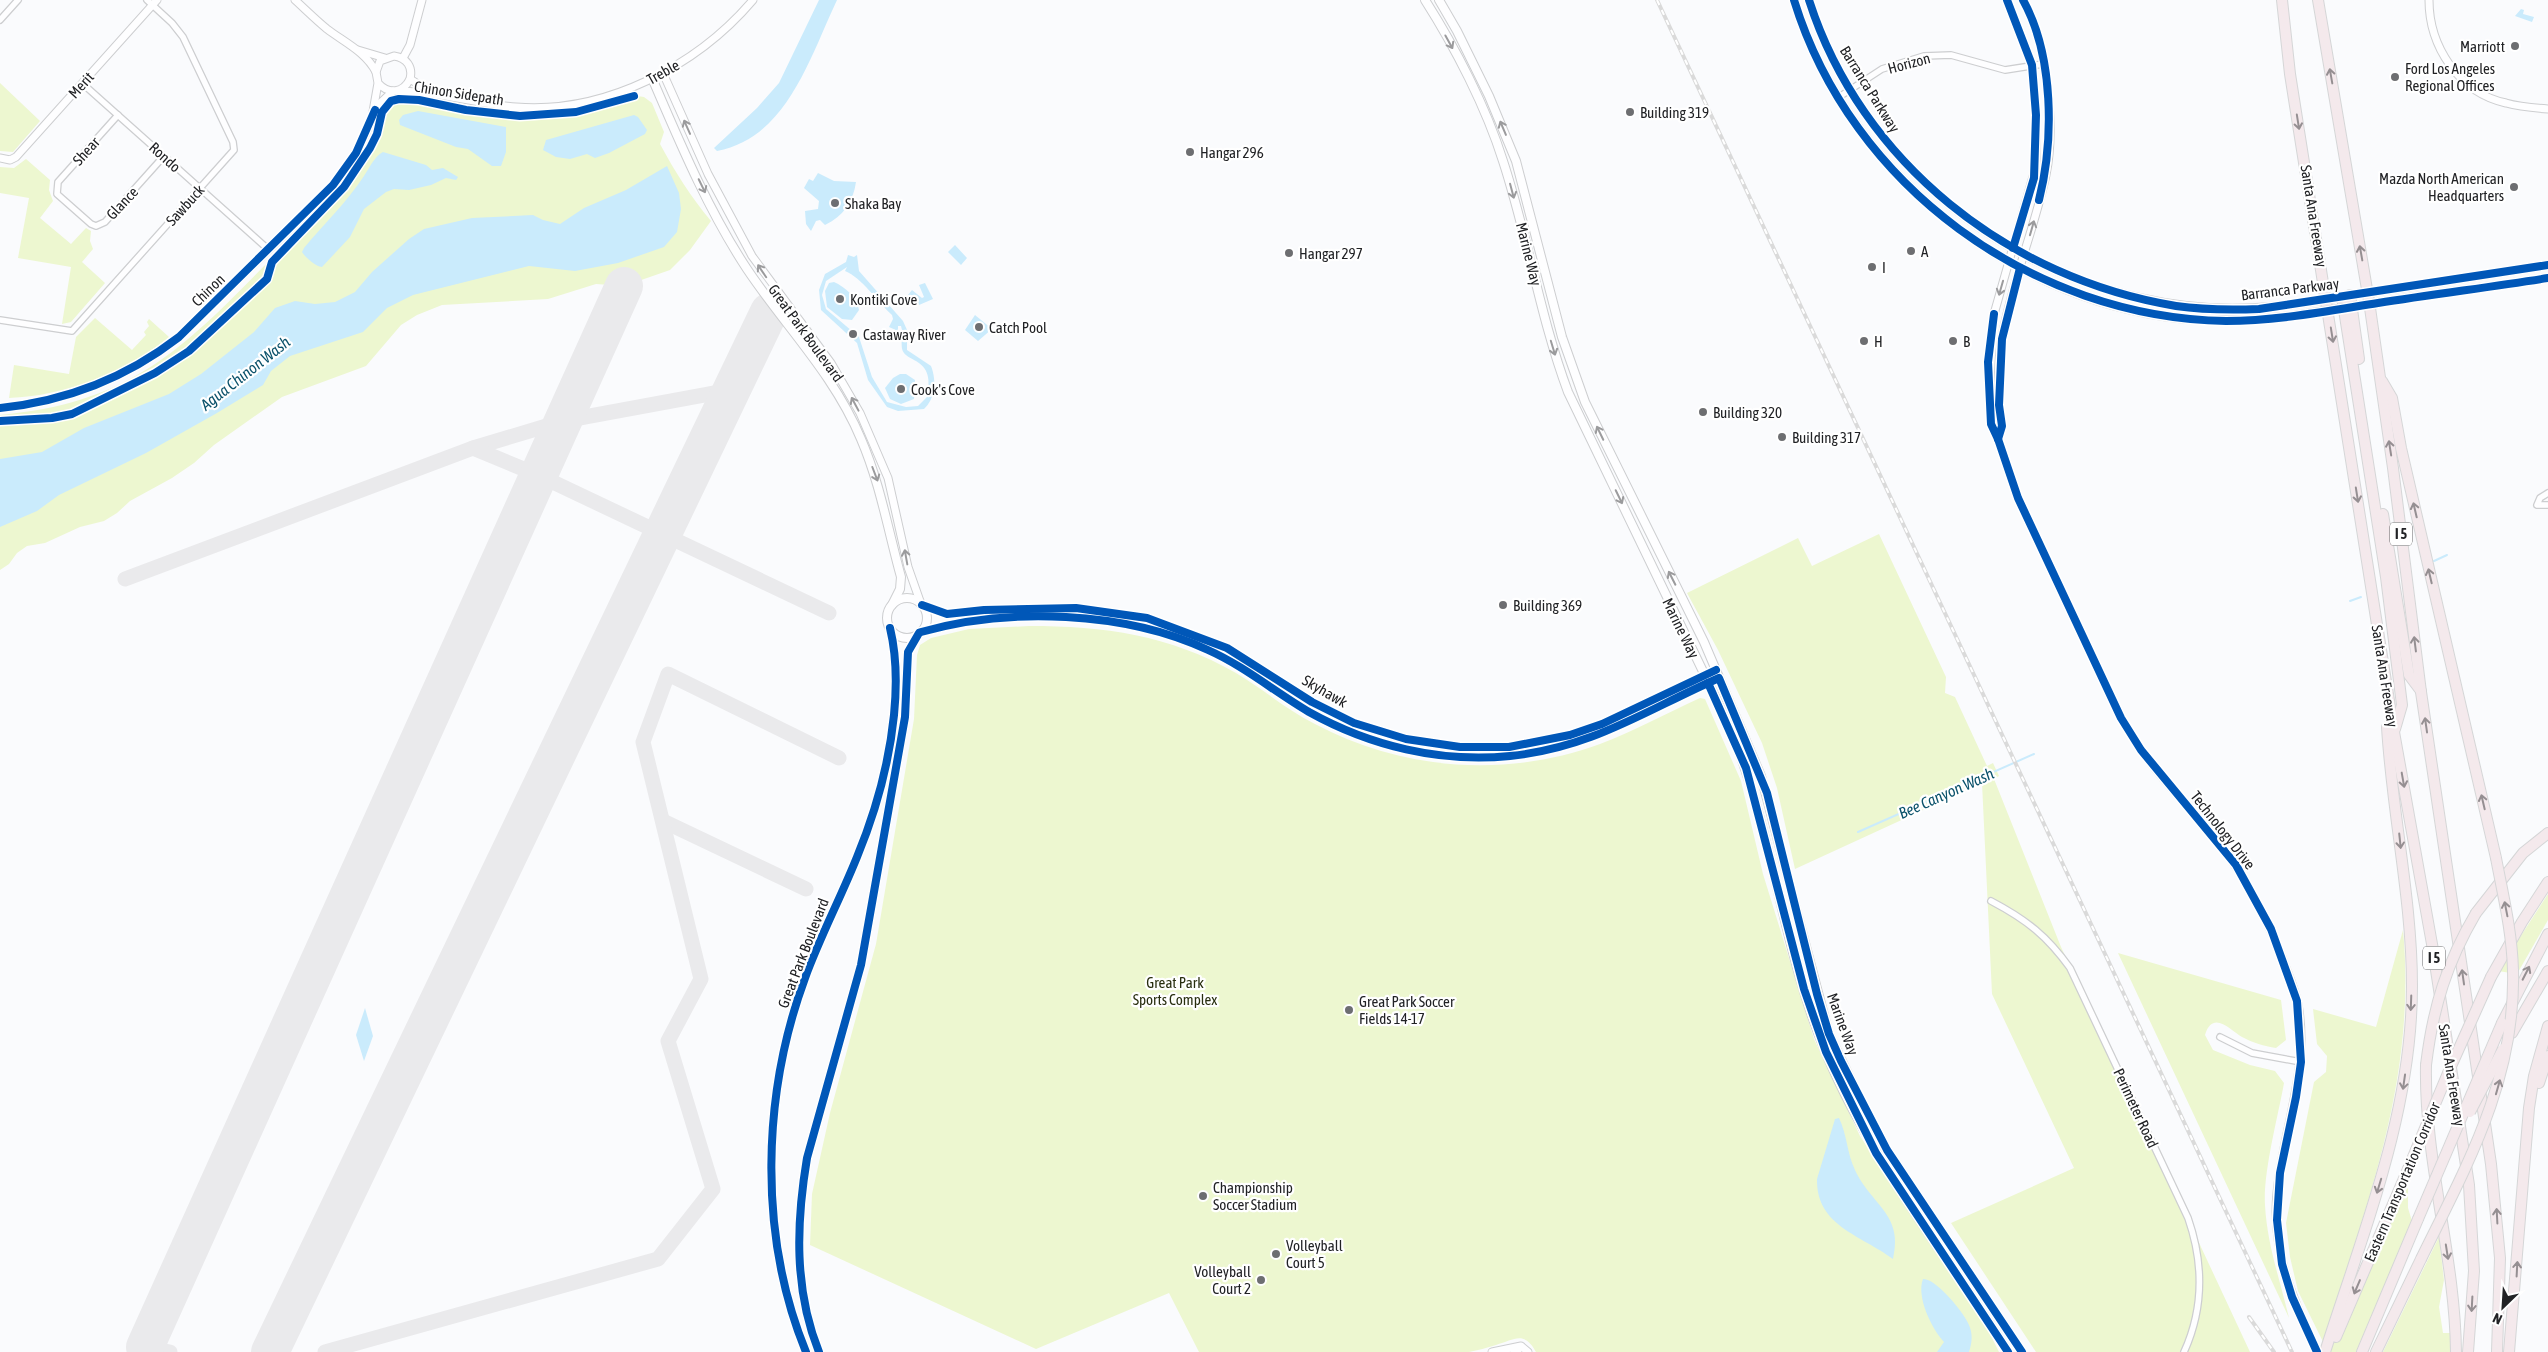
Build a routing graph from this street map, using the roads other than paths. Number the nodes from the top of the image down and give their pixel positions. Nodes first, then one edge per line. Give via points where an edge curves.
1 (18, 0) edge
2 (295, 0) edge
3 (422, 0) edge
4 (753, 0) edge
5 (1424, 0) edge
6 (1439, 0) edge
7 (1794, 0) edge
8 (1809, 0) edge
9 (2007, 0) edge
10 (2023, 0) edge
11 (2277, 0) edge
12 (2282, 0) edge
13 (2318, 0) edge
14 (2429, 0) edge
15 (152, 2) edge
16 (0, 20) edge
17 (356, 49) junction
18 (385, 58) junction
19 (403, 58) junction
20 (2043, 64) junction
21 (2032, 65) junction
22 (376, 72) junction
23 (663, 73) junction
24 (2290, 74) junction
25 (652, 78) junction
26 (410, 79) junction
27 (378, 83) junction
28 (83, 84) junction
29 (1851, 90) junction
30 (396, 91) junction
31 (434, 93) junction
32 (1839, 97) junction
33 (375, 110) junction
34 (2548, 110) edge
35 (118, 115) junction
36 (164, 156) junction
37 (0, 158) edge
38 (56, 188) joint
39 (200, 189) junction
40 (1534, 227) junction
41 (1522, 230) junction
42 (2013, 248) junction
43 (269, 250) junction
44 (2024, 255) junction
45 (2009, 262) junction
46 (2548, 265) edge
47 (2020, 268) junction
48 (2548, 278) edge
49 (2346, 296) junction
50 (2348, 308) junction
51 (0, 320) edge
52 (2379, 376) junction
53 (2362, 405) junction
54 (0, 408) edge
55 (1998, 439) junction
56 (2548, 494) edge
57 (2548, 505) edge
58 (921, 604) junction
59 (892, 605) junction
60 (890, 628) junction
61 (920, 633) junction
62 (1716, 670) junction
63 (1704, 675) junction
64 (1719, 678) junction
65 (1708, 683) junction
66 (2421, 692) junction
67 (2390, 706) junction
68 (2394, 732) junction
69 (2548, 826) edge
70 (2548, 833) edge
71 (2523, 853) junction
72 (2548, 882) edge
73 (1991, 901) dead end
74 (2548, 934) edge
75 (2548, 971) edge
76 (2548, 1026) edge
77 (2220, 1037) dead end
78 (2548, 1056) edge
79 (2301, 1062) junction
80 (2525, 1139) junction
81 (2449, 1147) junction
82 (2342, 1313) junction
83 (806, 1352) edge
84 (819, 1352) edge
85 (1492, 1352) edge
86 (1514, 1352) edge
87 (1518, 1352) edge
88 (1528, 1352) edge
89 (2008, 1352) edge
90 (2022, 1352) edge
91 (2184, 1352) edge
92 (2317, 1352) edge
93 (2325, 1352) edge
94 (2329, 1352) edge
95 (2362, 1352) edge
96 (2376, 1352) edge
97 (2456, 1352) edge
98 (2468, 1352) edge
99 (2497, 1352) edge
100 (2509, 1352) edge

1 - 16 street
2 - 17 street via 327,29
3 - 19 street via 410,45
4 - 23 street, Treble via 734,23 706,46
5 -> 41 main road, Marine Way via 1455,54 1495,137
40 -> 6 main road, Marine Way via 1502,124 1458,31
7 - 32 main road, Barranca Parkway via 1816,55
8 - 29 main road, Barranca Parkway via 1828,50
9 - 21 street, Technology Drive
10 - 20 street, Technology Drive
11 - 24 highway
12 - 24 highway, Santa Ana Freeway / I 5
52 -> 13 highway, Santa Ana Freeway / I 5
14 - 34 street via 2438,46 2463,80 2504,103
15 - 28 street, Merit
15 - 39 street, Sawbuck via 182,37 233,142 234,150
17 - 18 street
17 - 22 street
18 - 19 street
18 - 22 street
19 - 26 street via 411,70
20 - 21 street, Horizon
44 -> 20 street, Technology Drive via 2046,173 2048,90
21 - 29 street, Horizon via 2001,69 1951,55 1924,56 1882,69
21 - 42 street, Technology Drive via 2036,166
22 - 27 street
23 - 25 street, Treble
58 -> 23 street, Great Park Boulevard via 908,567 888,478 860,413 830,363 752,256 708,174
24 -> 67 highway, Santa Ana Freeway / I 5
25 - 31 street, Treble via 580,103 545,108 501,106
25 -> 59 main road, Great Park Boulevard via 679,139 735,248 811,352 861,438 879,485 902,577
26 - 30 street via 404,88
26 - 31 street, Treble
27 - 30 street
27 - 33 street, Chinon
28 - 35 street, Rondo
28 - 37 street, Merit via 16,157 10,160
29 - 32 street, Horizon
29 - 42 main road, Barranca Parkway via 1870,121 1900,158 1950,204
30 - 31 street, Treble
30 - 33 street, Chinon
32 - 45 main road, Barranca Parkway via 1861,131 1912,189 1958,229
33 - 43 street, Chinon via 346,170
35 - 36 street, Rondo
35 - 38 street, Shear
36 - 38 street, Glance via 105,222 96,226 57,194
36 - 39 street, Rondo
39 - 43 street, Rondo
39 - 51 street, Sawbuck via 72,331
40 - 41 main road
62 -> 40 main road, Marine Way via 1585,402 1562,337
41 -> 63 main road, Marine Way via 1568,392
42 - 44 main road, Barranca Parkway
42 - 45 street, Technology Drive
43 - 54 street, Chinon via 156,355 94,387 35,404
44 - 47 street, Technology Drive
44 - 49 main road, Barranca Parkway, bridge via 2082,282 2178,306 2242,309
45 - 47 main road, Barranca Parkway
45 -> 55 street, Technology Drive via 1994,314 1988,362 1990,424
46 - 49 main road, Barranca Parkway, bridge
47 - 50 main road, Barranca Parkway, bridge via 2088,298 2150,313 2226,321
47 - 55 street, Technology Drive via 2002,339 1999,405 2002,426
48 - 50 main road, Barranca Parkway, bridge
49 - 50 highway, bridge
50 - 53 highway
66 -> 52 highway, Santa Ana Freeway / I 5
96 -> 52 highway, bridge via 2482,1133 2507,1050 2513,994 2508,917 2494,850 2400,448 2392,398
53 - 66 highway via 2409,675
53 - 68 highway via 2402,705
55 - 79 street, Technology Drive via 2018,498 2121,718 2141,750 2236,865 2271,929 2297,1001
56 - 57 street via 2540,498 2537,505
58 - 59 main road via 905,598
58 - 61 main road via 927,619
58 - 63 street, Skyhawk via 947,614 1076,608 1147,618 1227,648 1312,702 1354,723 1406,739 1460,747 1509,747 1570,735 1609,721
59 - 60 main road via 887,617
60 - 61 main road via 895,634 906,637
60 - 83 main road, Great Park Boulevard via 897,671 885,770 866,834 804,978 786,1042 777,1098 772,1166 774,1213 786,1283
61 - 65 street, Skyhawk via 956,622 1057,617 1102,620 1150,629 1224,657 1340,728 1383,744 1453,757 1508,756 1587,740 1625,725
61 - 84 main road via 908,652 905,717 861,965 807,1158 802,1187 798,1251 800,1276 805,1308
62 - 63 street, Skyhawk
62 - 64 main road, Marine Way
63 - 65 main road, Marine Way
64 - 65 street, Skyhawk
64 - 90 main road, Marine Way via 1767,793 1817,994 1841,1061 1887,1150
65 - 89 main road, Marine Way via 1746,768 1804,989 1826,1052 1876,1152
99 -> 66 highway, Santa Ana Freeway / I 5 via 2500,1303 2497,1207
67 - 68 highway, Santa Ana Freeway / I 5
67 -> 82 highway via 2387,727 2411,956 2409,1045 2393,1139
68 -> 98 highway, Santa Ana Freeway / I 5 via 2469,1185 2474,1271
69 - 71 highway
70 - 71 highway
71 -> 97 highway, bridge via 2476,913 2446,972 2434,1011 2426,1065 2426,1116 2452,1286
72 -> 82 highway, Eastern Transportation Corridor, bridge via 2491,977
73 - 91 street, Perimeter Road via 2032,925 2053,944 2070,968 2188,1218 2198,1257 2200,1282 2196,1319
81 -> 74 highway, Eastern Transportation Corridor, bridge via 2502,1023
75 - 81 highway, bridge
76 - 80 highway via 2534,1076
77 - 79 street via 2252,1053
78 - 80 highway
79 - 92 street, Technology Drive via 2279,1178 2277,1220 2282,1264 2292,1297
100 -> 80 highway
81 - 95 highway, Eastern Transportation Corridor, bridge
82 - 93 highway
82 - 94 highway, Eastern Transportation Corridor
85 - 88 street via 1515,1345
86 - 87 street

